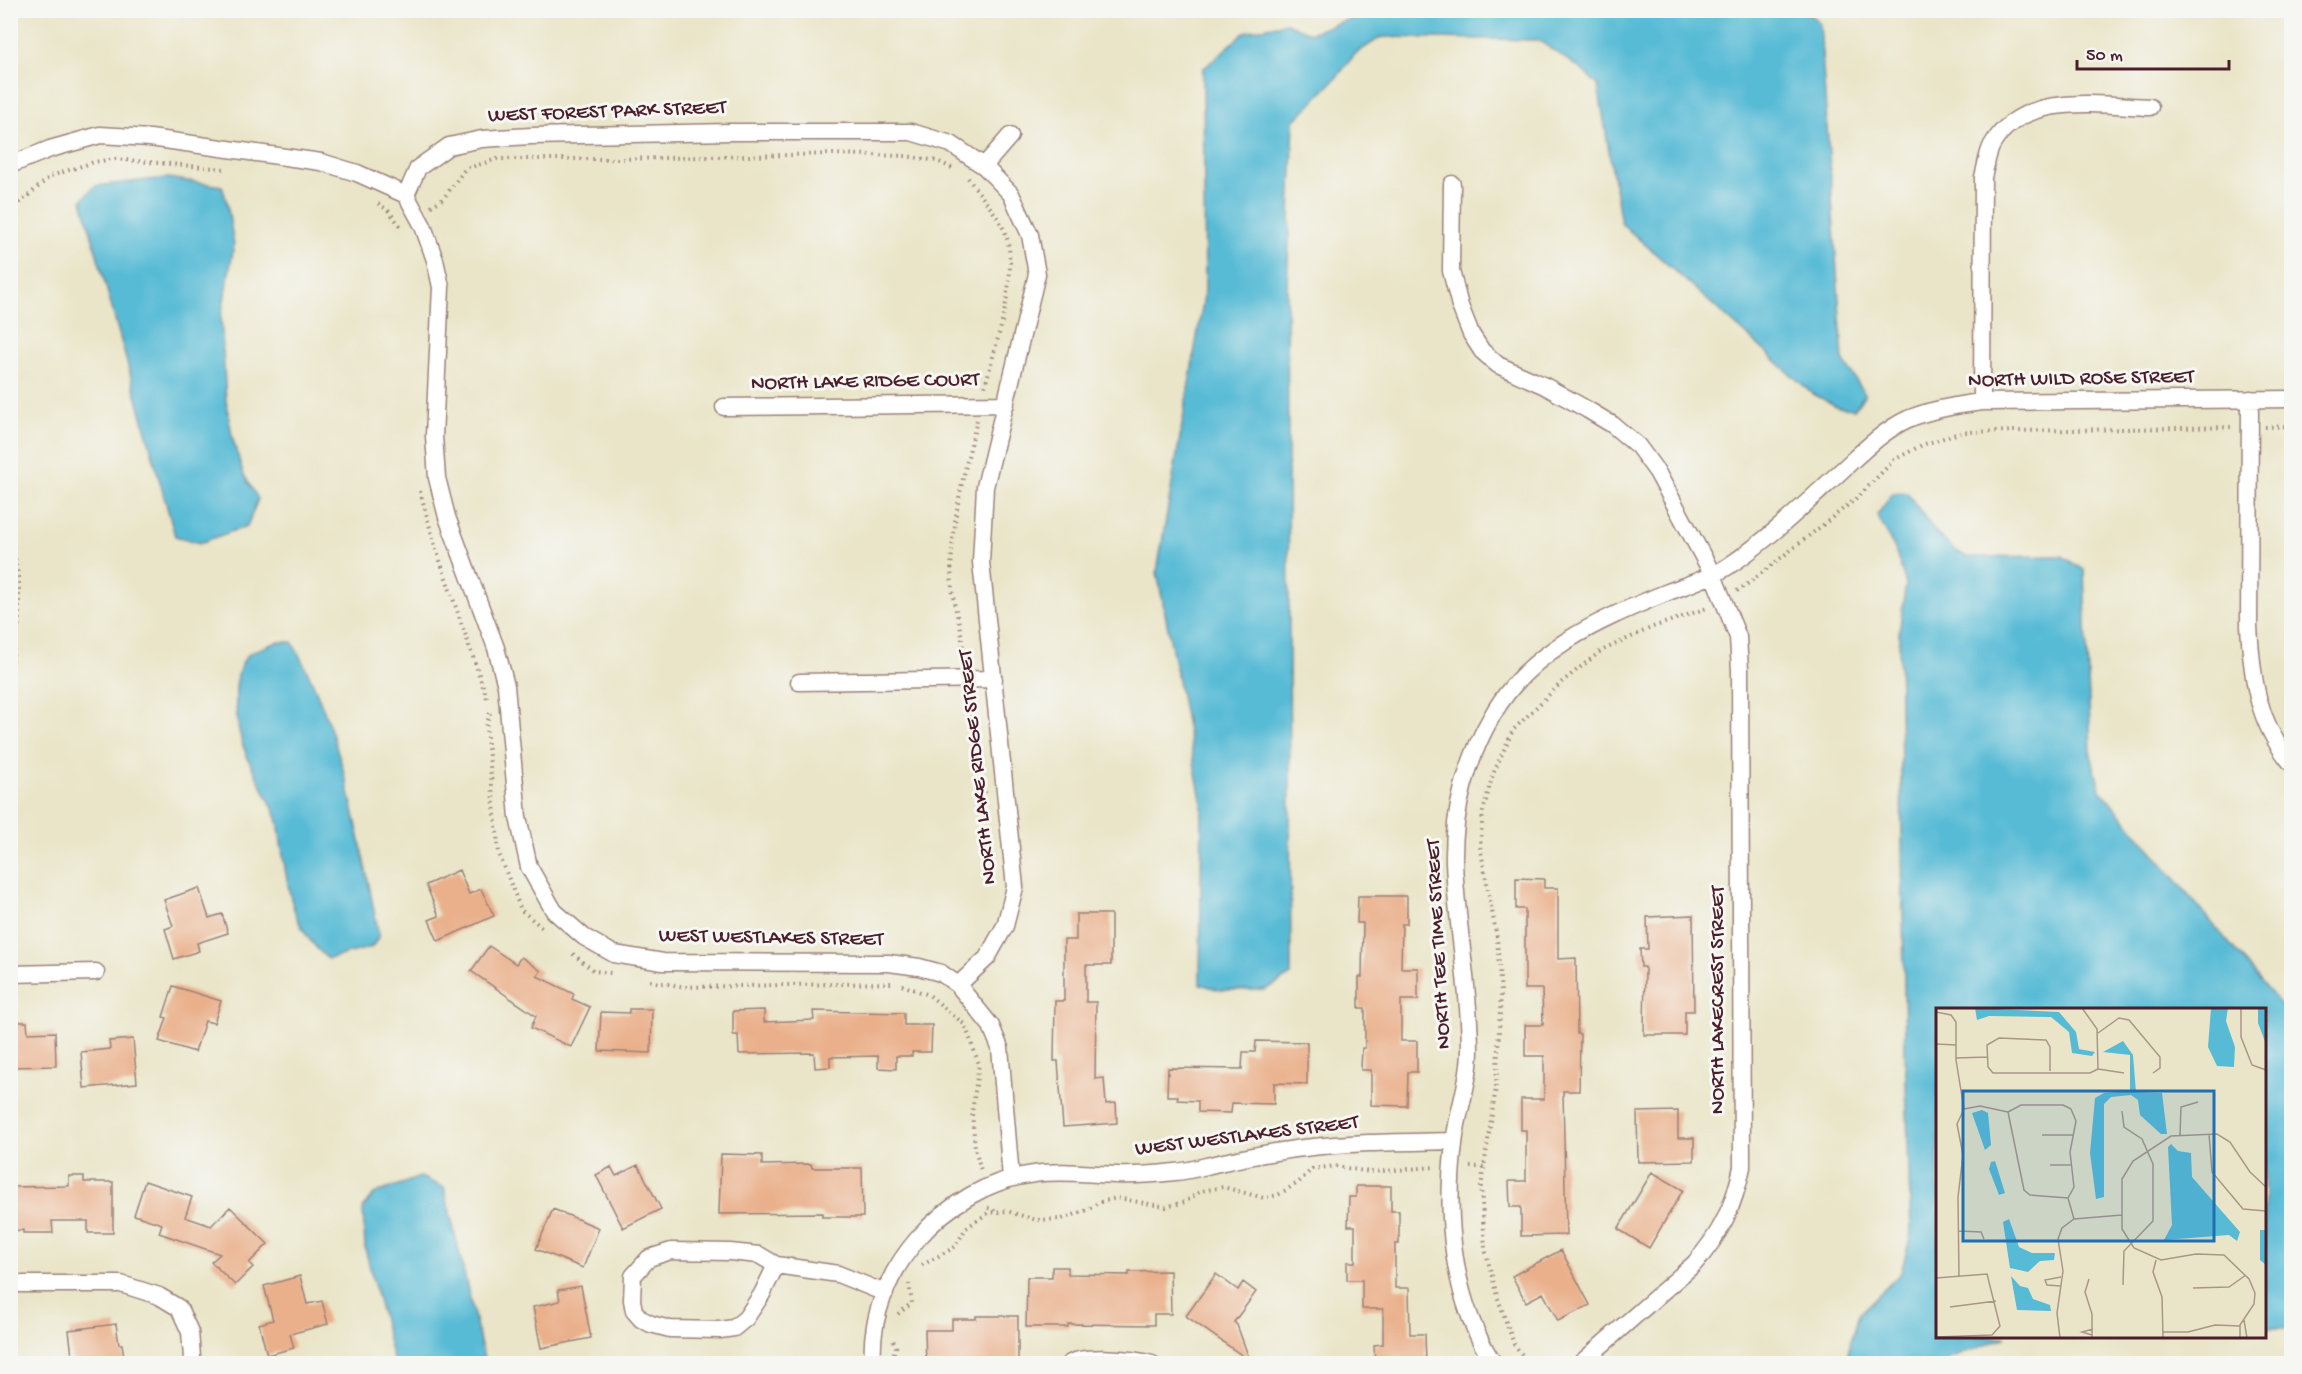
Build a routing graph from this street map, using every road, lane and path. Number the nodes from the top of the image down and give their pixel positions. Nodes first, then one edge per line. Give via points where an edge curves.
1 (2150, 107) dead end
2 (1010, 136) dead end
3 (10, 165) edge
4 (984, 166) junction
5 (228, 169) dead end
6 (956, 170) dead end
7 (964, 174) dead end
8 (1452, 184) dead end
9 (406, 195) junction
10 (377, 203) dead end
11 (10, 211) edge
12 (416, 214) junction
13 (399, 224) junction
14 (407, 234) dead end
15 (2250, 399) junction
16 (2292, 399) edge
17 (1982, 402) junction
18 (981, 404) junction
19 (1006, 404) junction
20 (724, 407) dead end
21 (2292, 426) edge
22 (2250, 427) junction
23 (420, 490) dead end
24 (10, 523) edge
25 (1713, 575) junction
26 (1723, 599) junction
27 (10, 669) edge
28 (994, 679) junction
29 (963, 680) junction
30 (799, 682) dead end
31 (2292, 764) edge
32 (986, 801) dead end
33 (549, 933) dead end
34 (567, 948) dead end
35 (96, 972) dead end
36 (10, 974) edge
37 (617, 975) dead end
38 (639, 979) dead end
39 (958, 985) junction
40 (1454, 1141) junction
41 (1452, 1167) junction
42 (1484, 1167) junction
43 (1011, 1178) junction
44 (984, 1188) junction
45 (776, 1265) junction
46 (917, 1268) dead end
47 (910, 1278) dead end
48 (10, 1284) edge
49 (885, 1293) junction
50 (895, 1317) dead end
51 (891, 1332) dead end
52 (192, 1357) dead end
53 (873, 1364) edge
54 (891, 1364) edge
55 (1069, 1364) edge
56 (1152, 1364) edge
57 (1494, 1364) edge
58 (1529, 1364) edge
59 (1580, 1364) edge

1 - 17 street via 2048,106 2012,121 1991,146 1983,177
2 - 4 street
3 - 9 street via 100,135 150,138 321,162
4 - 9 street, WEST FOREST PARK STREET via 951,144 911,132 531,136 449,146 418,168
4 - 19 street, NORTH LAKE RIDGE STREET via 1011,194 1030,235 1037,274
5 - 11 path via 115,159 94,162 51,176
6 - 12 path via 937,161 906,156 832,154 496,159 465,169 443,199
7 - 18 path via 1004,229 1011,264
8 - 25 street, NORTH LAKECREST STREET via 1451,271 1460,306 1482,351 1498,365 1545,386 1613,425 1638,446 1657,472
9 - 12 street, WEST WESTLAKES STREET
10 - 13 path
12 - 13 path
12 - 39 street, WEST WESTLAKES STREET via 435,260 441,287 434,436 437,478 506,686 518,817 528,867 554,911 584,937 614,954 663,962 889,963 941,973
13 - 14 path
15 - 16 street, NORTH WILD ROSE STREET
15 - 17 street, NORTH WILD ROSE STREET
15 - 22 street
17 - 25 street, NORTH WILD ROSE STREET via 1951,406 1907,420 1874,441 1759,544
18 - 19 street, NORTH LAKE RIDGE COURT
18 - 20 street, NORTH LAKE RIDGE COURT
18 - 29 path via 954,530 952,588 964,648 960,667
19 - 28 street, NORTH LAKE RIDGE STREET via 985,487 982,525 981,562
21 - 22 path
22 - 26 path via 1962,432 1922,445 1894,460 1857,498
22 - 31 street via 2251,663 2257,702 2276,745
23 - 33 path via 435,546 491,709 486,727 499,854 521,910
24 - 27 path via 20,582 20,623
25 - 26 street, NORTH LAKECREST STREET
25 - 40 street, NORTH TEE TIME STREET via 1606,618 1556,645 1514,684 1492,715 1470,765 1458,808 1454,860 1470,1054
26 - 42 path via 1601,651 1563,681 1513,730 1493,774 1483,812 1480,846 1497,938 1501,993 1496,1087
26 - 59 street, NORTH LAKECREST STREET via 1738,637 1740,670 1742,1167 1736,1197 1711,1246
28 - 29 street
28 - 39 street, NORTH LAKE RIDGE STREET via 1016,886 1005,926 987,958
29 - 30 street
29 - 32 path
34 - 37 path via 594,970
35 - 36 street
38 - 44 path via 685,987 898,983 928,995 964,1025 980,1064 972,1112
39 - 43 street via 991,1026 1000,1048
40 - 41 street, NORTH TEE TIME STREET
40 - 43 street, WEST WESTLAKES STREET via 1304,1148 1177,1172 1036,1173
41 - 42 path
41 - 46 path via 1370,1172 1335,1166 1312,1169 1278,1195 1264,1197 1223,1187 1200,1191 1185,1202 1166,1207 1116,1197 1062,1219 1036,1220 1007,1211 988,1213 966,1228 956,1246
41 - 57 street, NORTH TEE TIME STREET via 1451,1231 1457,1267 1472,1319
42 - 58 path via 1481,1187 1485,1249 1514,1344
43 - 44 street
44 - 49 street via 964,1197 927,1229 901,1259
45 - 45 street via 759,1255 730,1252 671,1251 649,1258 633,1276 634,1311 651,1324 670,1329 734,1329 762,1294
45 - 49 street via 838,1274
47 - 50 path via 912,1303
48 - 52 street via 121,1284 159,1296 179,1308 190,1332
49 - 53 street via 874,1324
51 - 54 path via 896,1347
55 - 56 street via 1083,1359

